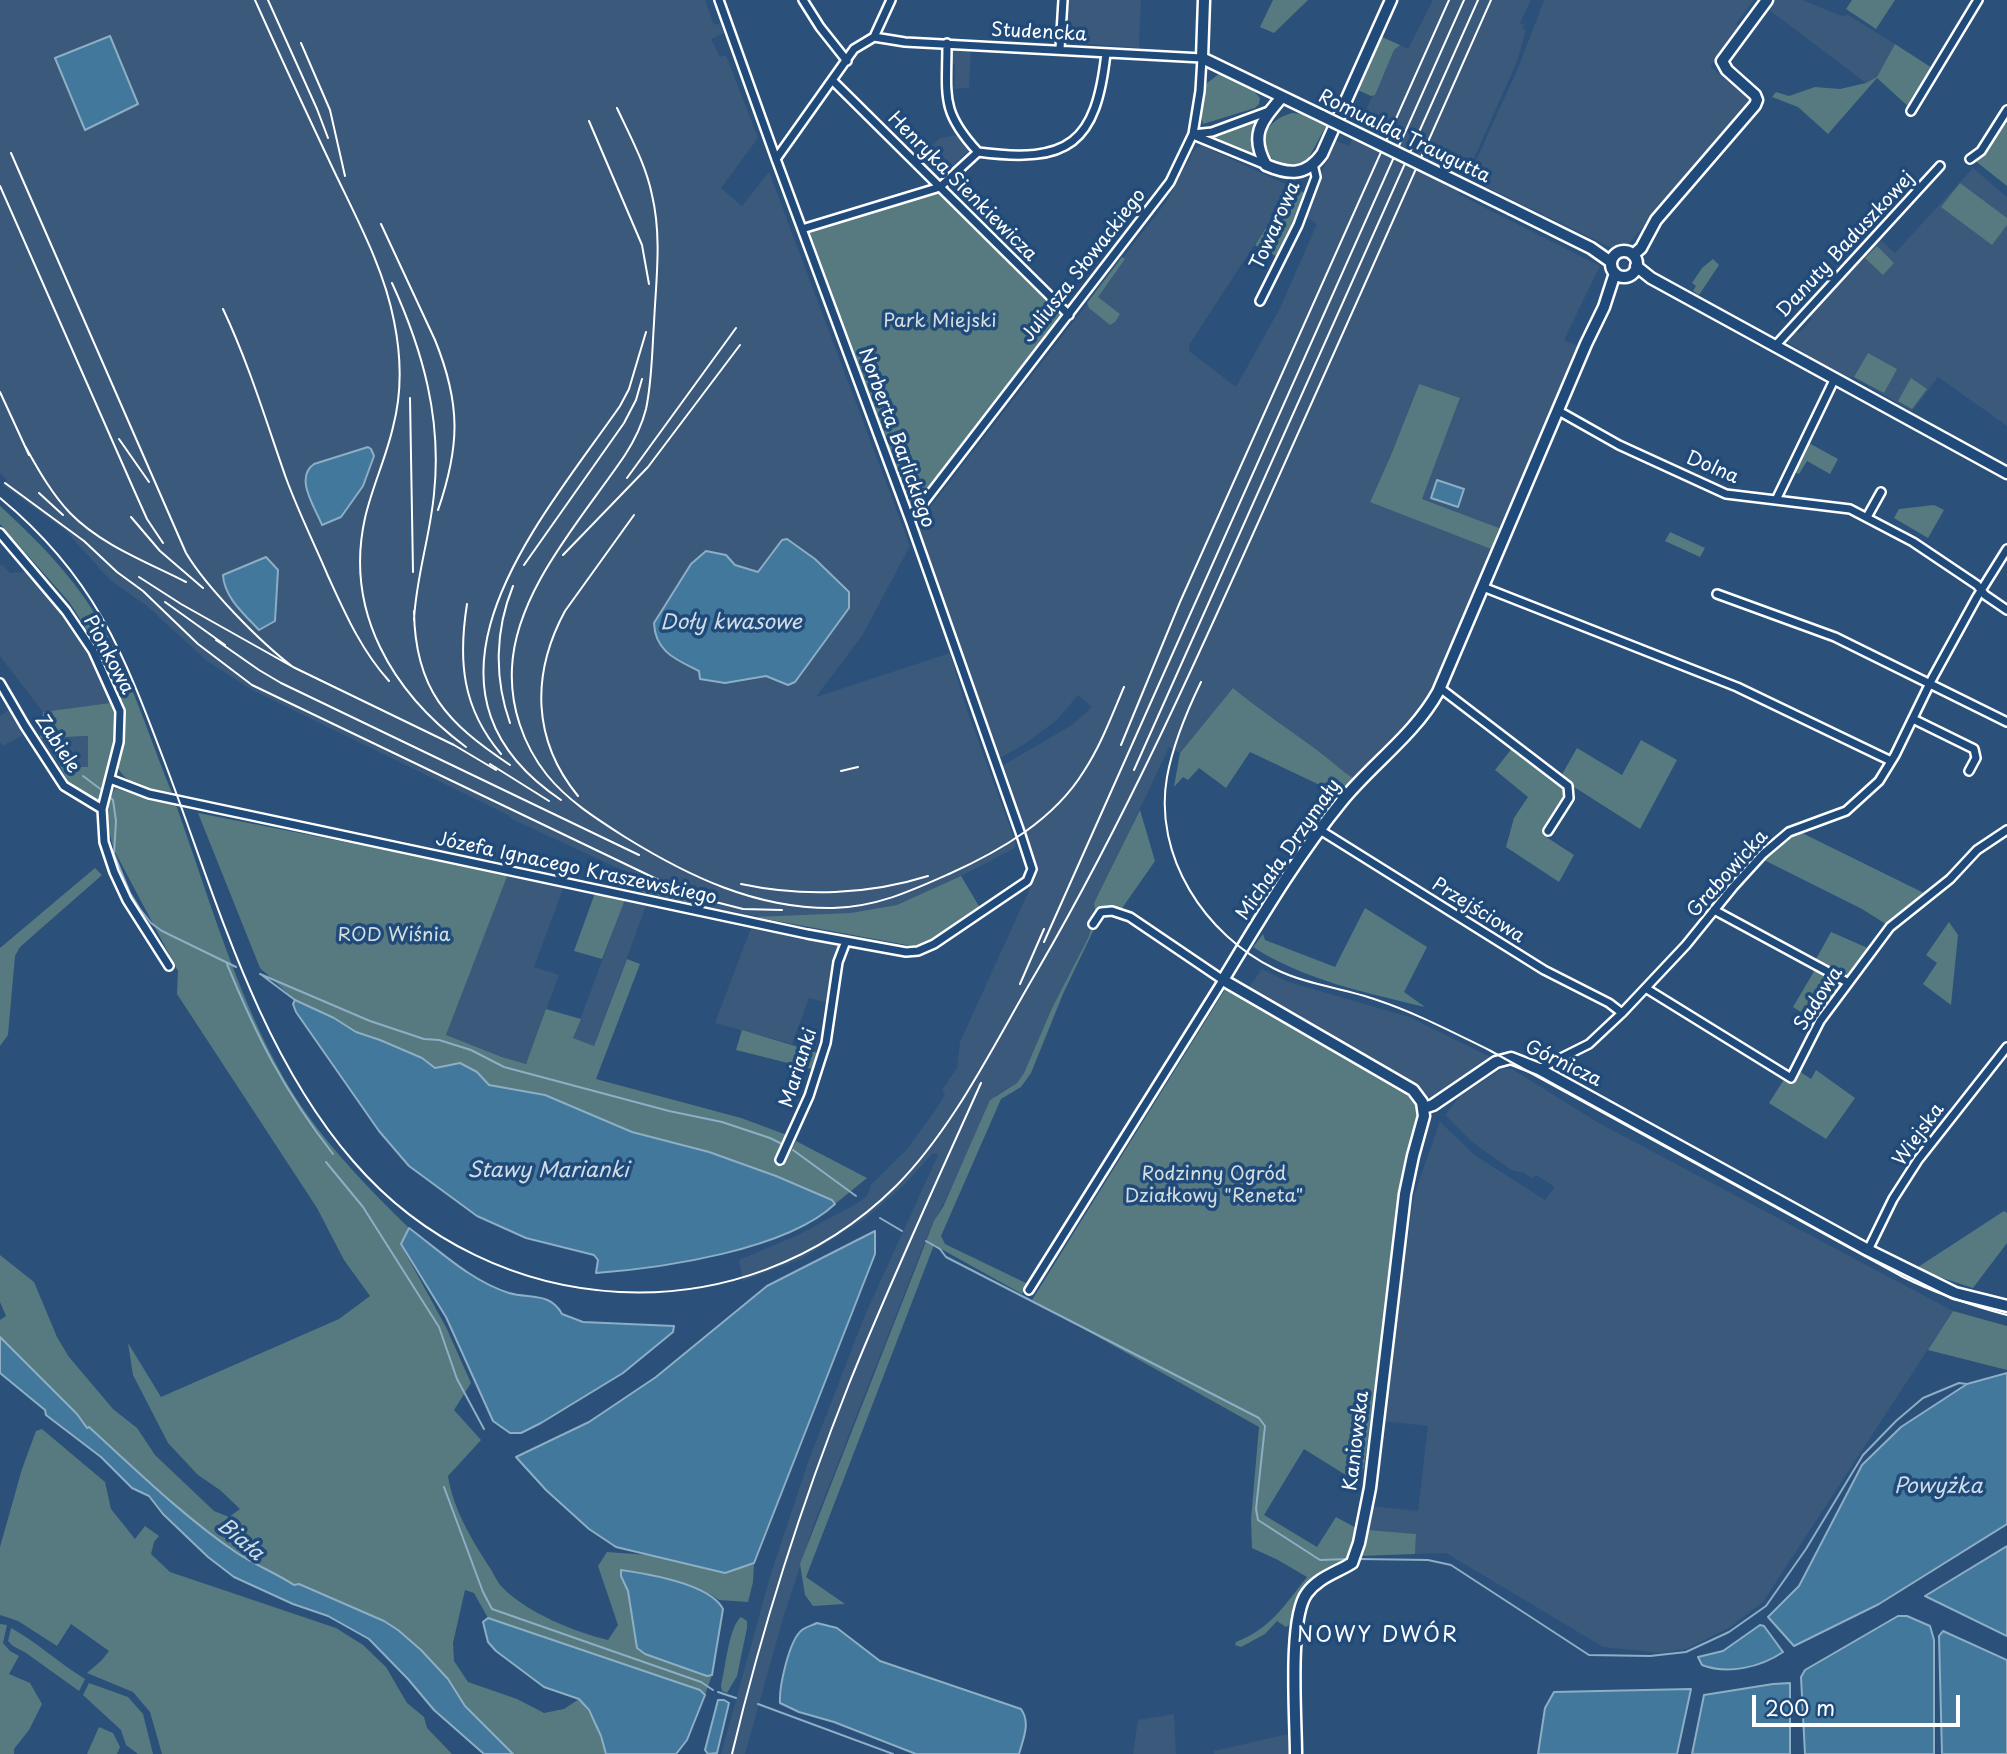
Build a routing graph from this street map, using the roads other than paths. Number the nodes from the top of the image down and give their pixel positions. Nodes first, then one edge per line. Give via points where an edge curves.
1 (719, 0) edge
2 (803, 0) edge
3 (891, 0) edge
4 (1063, 0) edge
5 (1204, 0) edge
6 (1391, 0) edge
7 (1767, 0) edge
8 (1978, 0) edge
9 (874, 37) junction
10 (947, 43) junction
11 (1060, 49) junction
12 (1106, 53) junction
13 (1202, 58) junction
14 (848, 61) junction
15 (833, 81) junction
16 (1282, 97) junction
17 (2007, 110) edge
18 (1270, 111) junction
19 (1911, 111) dead end
20 (1193, 134) junction
21 (978, 152) junction
22 (776, 159) junction
23 (1970, 159) dead end
24 (1266, 164) junction
25 (1313, 164) junction
26 (1940, 166) dead end
27 (940, 187) junction
28 (802, 229) junction
29 (1624, 264) junction
30 (1260, 301) dead end
31 (1069, 314) junction
32 (1775, 346) junction
33 (1835, 379) junction
34 (1557, 410) junction
35 (2007, 473) edge
36 (1881, 492) dead end
37 (1776, 500) junction
38 (1867, 517) junction
39 (910, 520) junction
40 (0, 533) edge
41 (2007, 549) edge
42 (1483, 587) junction
43 (1981, 591) junction
44 (1717, 594) dead end
45 (2007, 610) edge
46 (0, 683) edge
47 (1930, 684) junction
48 (1440, 688) junction
49 (1913, 719) junction
50 (2007, 723) edge
51 (1891, 761) junction
52 (1969, 771) dead end
53 (110, 779) junction
54 (102, 809) junction
55 (1320, 830) junction
56 (2007, 830) edge
57 (1548, 831) dead end
58 (1021, 885) joint
59 (1714, 910) junction
60 (1093, 924) dead end
61 (846, 942) junction
62 (169, 966) dead end
63 (1223, 980) junction
64 (1847, 982) junction
65 (1647, 989) junction
66 (1622, 1013) junction
67 (2007, 1047) edge
68 (1539, 1069) junction
69 (1424, 1108) junction
70 (780, 1160) dead end
71 (1868, 1250) junction
72 (1029, 1290) dead end
73 (2007, 1306) edge
74 (1296, 1754) edge

1 - 22 street, Norberta Barlickiego
2 - 14 street
3 - 9 street
4 - 11 street
5 - 13 street, Juliusza Słowackiego
6 - 25 street
7 - 29 street, Michała Drzymały via 1722,61 1755,95 1755,105
8 - 19 street
9 - 10 street, Studencka
9 - 14 street via 854,49
10 - 11 street, Studencka
10 - 21 street via 946,97 951,118
11 - 12 street, Studencka
12 - 13 street, Studencka
12 - 21 street via 1098,100 1072,142 1033,155
13 - 16 street, Romualda Traugutta
13 - 20 street, Juliusza Słowackiego
14 - 15 street
15 - 22 street
15 - 27 street, Henryka Sienkiewicza
16 - 18 street
16 - 29 street, Romualda Traugutta, bridge
17 - 23 street via 1981,151
18 - 20 street via 1212,132
18 - 24 street via 1258,133
20 - 24 street
20 - 31 street, Juliusza Słowackiego via 1170,182
21 - 27 street
22 - 28 street, Norberta Barlickiego
24 - 25 street via 1296,173
25 - 30 street, Towarowa via 1316,177 1298,225
26 - 32 street, Danuty Baduszkowej
27 - 28 street
27 - 31 street, Henryka Sienkiewicza
28 - 39 street, Norberta Barlickiego
29 - 32 street
29 - 34 street, Michała Drzymały
31 - 39 street, Juliusza Słowackiego
32 - 33 street
33 - 35 street
33 - 37 street
34 - 37 street, Dolna via 1619,445 1726,494
34 - 42 street, Michała Drzymały
36 - 38 street
37 - 38 street, Dolna via 1839,506
38 - 43 street, Dolna via 1913,542
39 - 58 street, Norberta Barlickiego via 1031,866 1031,874
40 - 53 street, Pionkowa via 66,611 93,651 121,711
41 - 43 street, Grabowicka
42 - 48 street, Michała Drzymały
42 - 51 street via 1737,687
43 - 45 street, Dolna
43 - 47 street, Grabowicka
44 - 47 street via 1835,637
46 - 54 street, Zabiele via 64,786
47 - 49 street, Grabowicka
47 - 50 street
48 - 55 street, Michała Drzymały via 1421,719 1343,799
48 - 57 street via 1567,786 1569,797
49 - 51 street, Grabowicka
49 - 52 street via 1973,749 1976,758
51 - 59 street, Grabowicka via 1879,781 1846,811 1780,839
53 - 54 street, Pionkowa
53 - 61 street, Józefa Ignacego Kraszewskiego via 149,794
54 - 62 street, Pionkowa via 104,842 114,872
55 - 63 street, Michała Drzymały
55 - 66 street, Przejściowa via 1544,970
56 - 64 street, Sadowa via 1977,850 1950,879 1890,927
58 - 61 street, Józefa Ignacego Kraszewskiego via 922,950 906,952
59 - 64 street
59 - 65 street, Grabowicka
60 - 63 street via 1101,912 1130,917
61 - 70 street, Marianki via 838,962 826,1043
63 - 69 street via 1413,1090
63 - 72 street, Michała Drzymały
64 - 65 street, Sadowa via 1820,1021 1791,1078
65 - 66 street, Grabowicka
66 - 68 street, Grabowicka via 1588,1044
67 - 71 street, Wiejska via 1918,1160
68 - 69 street, Górnicza via 1511,1058 1496,1062
68 - 71 street, Górnicza
69 - 74 street, Kaniowska via 1405,1194 1370,1488 1359,1543 1352,1563 1324,1576 1306,1594 1296,1627
71 - 73 street, Górnicza via 1955,1293

